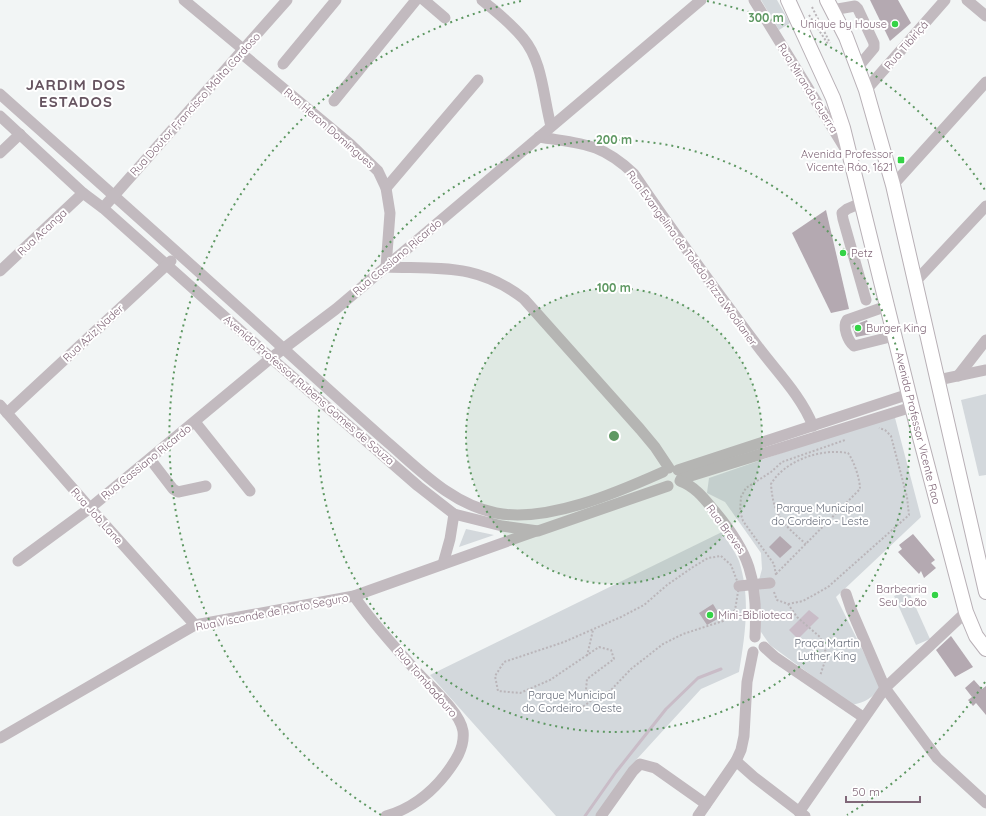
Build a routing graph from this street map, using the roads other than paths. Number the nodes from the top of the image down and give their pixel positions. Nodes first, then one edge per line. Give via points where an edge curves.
1 (184, 0) edge
2 (287, 0) edge
3 (336, 0) edge
4 (416, 0) edge
5 (424, 0) edge
6 (482, 0) edge
7 (701, 0) edge
8 (754, 0) edge
9 (788, 0) edge
10 (945, 0) edge
11 (967, 0) edge
12 (830, 5) edge
13 (986, 16) edge
14 (445, 18) dead end
15 (242, 52) junction
16 (283, 64) dead end
17 (858, 67) junction
18 (478, 80) dead end
19 (986, 82) edge
20 (866, 90) junction
21 (0, 94) edge
22 (334, 101) dead end
23 (0, 116) edge
24 (551, 126) junction
25 (20, 134) junction
26 (539, 137) junction
27 (0, 153) edge
28 (849, 155) junction
29 (893, 186) junction
30 (386, 188) junction
31 (83, 193) junction
32 (114, 195) junction
33 (861, 203) junction
34 (986, 206) edge
35 (103, 208) junction
36 (179, 254) junction
37 (166, 264) junction
38 (386, 267) junction
39 (0, 271) edge
40 (916, 282) junction
41 (866, 300) dead end
42 (887, 306) junction
43 (894, 336) junction
44 (986, 340) edge
45 (284, 349) junction
46 (271, 358) junction
47 (986, 370) edge
48 (958, 376) junction
49 (938, 380) junction
50 (910, 400) junction
51 (4, 409) edge
52 (195, 422) junction
53 (812, 426) junction
54 (150, 459) junction
55 (674, 474) junction
56 (428, 477) junction
57 (206, 486) dead end
58 (418, 486) junction
59 (443, 489) junction
60 (250, 491) dead end
61 (435, 500) junction
62 (90, 508) junction
63 (454, 514) junction
64 (538, 531) junction
65 (18, 561) dead end
66 (443, 564) junction
67 (773, 579) road end
68 (753, 585) junction
69 (739, 586) road end
70 (986, 592) edge
71 (846, 594) dead end
72 (354, 596) junction
73 (966, 612) junction
74 (195, 625) junction
75 (755, 637) junction
76 (764, 647) junction
77 (986, 649) edge
78 (753, 652) junction
79 (885, 688) junction
80 (863, 717) junction
81 (0, 738) edge
82 (736, 760) junction
83 (986, 803) edge
84 (706, 804) junction
85 (802, 814) edge
86 (386, 816) edge
87 (601, 816) edge
88 (698, 816) edge

1 - 15 street, Rua Heron Domingues
2 - 15 street, Rua Doutor Francisco Malta Cardoso
3 - 16 street
4 - 22 street
5 - 14 street
6 - 24 street via 514,28 531,49 538,65
7 - 24 street, Rua Cassiano Ricardo
8 - 28 street, Rua Miranda Guerra
9 - 28 main road, Avenida Professor Vicente Rao via 833,98
10 - 20 street, Rua Tibiriçá
11 - 13 street
12 - 17 main road
12 - 17 street via 855,6 874,43 872,53
15 - 30 street, Rua Heron Domingues via 361,153 378,171
15 - 32 street, Rua Doutor Francisco Malta Cardoso
17 - 20 main road
18 - 30 street
19 - 29 street
20 - 29 main road
21 - 32 street, Avenida Professor Rubens Gomes de Souza
23 - 25 street, Avenida Professor Rubens Gomes de Souza
24 - 26 street, Rua Cassiano Ricardo
25 - 27 street
25 - 31 street, Avenida Professor Rubens Gomes de Souza
26 - 38 street, Rua Cassiano Ricardo
26 - 53 street, Rua Evangelina de Toledo Pizza Wodianer via 592,146 618,160 634,174 797,399 809,416
28 - 33 main road, Avenida Professor Vicente Rao
29 - 40 main road
30 - 38 street, Rua Heron Domingues via 390,213
31 - 35 street, Avenida Professor Rubens Gomes de Souza
31 - 39 street, Rua Acanga
32 - 35 street, Rua Doutor Francisco Malta Cardoso
32 - 36 street, Avenida Professor Rubens Gomes de Souza
33 - 41 street via 842,213
33 - 42 main road, Avenida Professor Vicente Rao
34 - 40 street
35 - 37 street, Avenida Professor Rubens Gomes de Souza
36 - 37 street, Rua Aziz Nader
36 - 45 street, Avenida Professor Rubens Gomes de Souza
37 - 46 street, Avenida Professor Rubens Gomes de Souza
37 - 51 street, Rua Aziz Nader
38 - 45 street, Rua Cassiano Ricardo
38 - 55 street via 444,268 474,272 514,291 640,429
40 - 49 main road
42 - 43 main road, Avenida Professor Vicente Rao
42 - 43 street via 847,320 845,326 849,342 854,346
43 - 50 main road, Avenida Professor Vicente Rao
44 - 48 street
45 - 46 street, Rua Cassiano Ricardo
45 - 56 street, Avenida Professor Rubens Gomes de Souza
46 - 52 street, Rua Cassiano Ricardo
46 - 58 street, Avenida Professor Rubens Gomes de Souza
47 - 48 street
48 - 49 street
49 - 70 main road
50 - 53 street, Avenida Professor Rubens Gomes de Souza
50 - 55 street, Avenida Professor Rubens Gomes de Souza
50 - 73 main road, Avenida Professor Vicente Rao
51 - 62 street, Rua Job Lane
52 - 54 street, Rua Cassiano Ricardo
52 - 60 street
53 - 55 street, Avenida Professor Rubens Gomes de Souza
54 - 57 street via 178,492
54 - 62 street, Rua Cassiano Ricardo
55 - 59 street, Avenida Professor Rubens Gomes de Souza via 537,515 495,513 460,501
55 - 64 street, Avenida Professor Rubens Gomes de Souza via 674,487 668,486
55 - 68 street, Rua Breves via 693,487 736,539 750,568
56 - 58 street via 427,483
56 - 59 street, Avenida Professor Rubens Gomes de Souza
58 - 61 street, Avenida Professor Rubens Gomes de Souza
59 - 61 street via 436,492
61 - 63 street, Avenida Professor Rubens Gomes de Souza
62 - 65 street, Rua Cassiano Ricardo
62 - 74 street, Rua Job Lane
63 - 64 street, Avenida Professor Rubens Gomes de Souza via 502,526
63 - 66 street
64 - 66 street, Rua Visconde de Porto Seguro
66 - 72 street, Rua Visconde de Porto Seguro
67 - 68 street
68 - 69 street
68 - 75 street, Rua Breves
71 - 79 street
72 - 74 street, Rua Visconde de Porto Seguro
72 - 86 street, Rua Tombadouro via 376,625 448,706 463,731 461,749 442,779 409,807
73 - 77 main road, Avenida Professor Vicente Rao via 976,636
73 - 79 street
74 - 81 street, Rua Visconde de Porto Seguro
75 - 76 street via 762,639
75 - 78 street via 748,643
76 - 78 street via 761,651
76 - 80 street
78 - 82 street via 747,682 744,736
79 - 80 street
79 - 83 street via 937,758
80 - 85 street
82 - 84 street
82 - 85 street
84 - 87 street via 655,768 640,764
84 - 88 street

